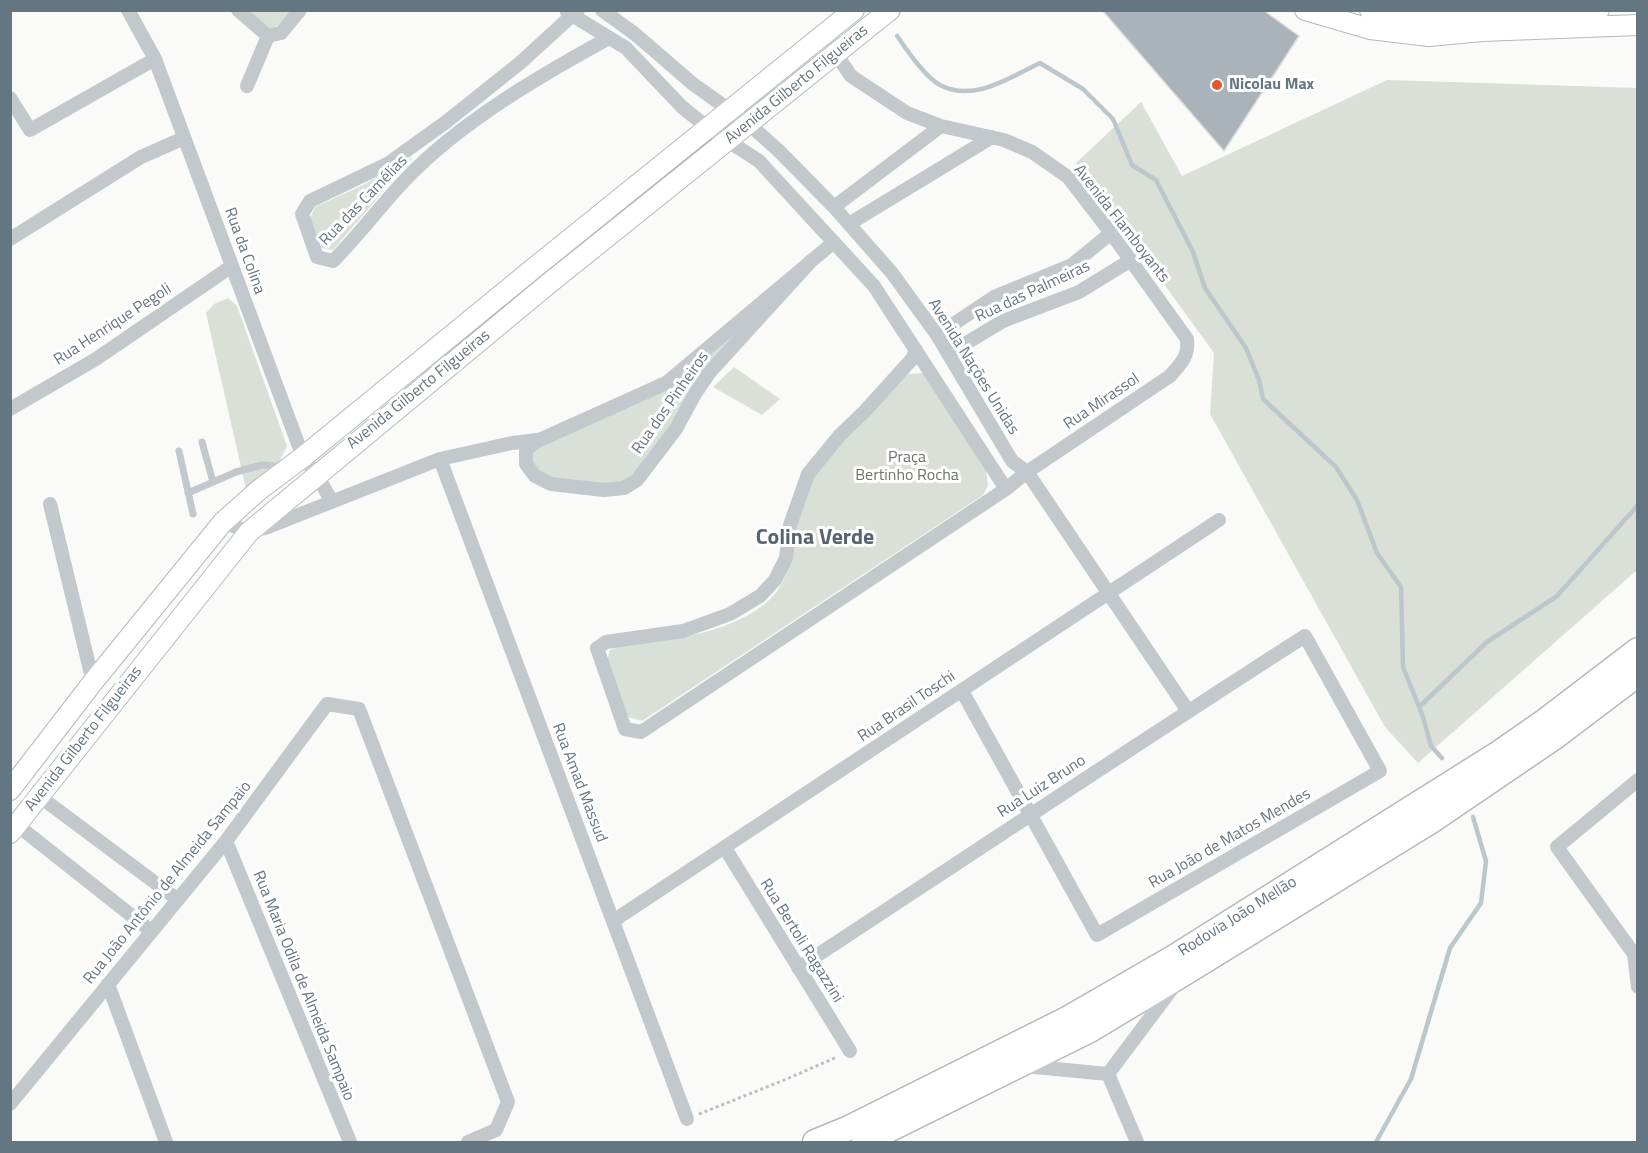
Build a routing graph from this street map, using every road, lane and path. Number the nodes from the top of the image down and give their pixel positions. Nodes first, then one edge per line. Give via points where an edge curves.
1 (128, 10) edge
2 (238, 10) edge
3 (300, 10) edge
4 (602, 10) edge
5 (854, 10) edge
6 (890, 10) edge
7 (1305, 10) edge
8 (1370, 10) edge
9 (1599, 10) edge
10 (572, 12) edge
11 (1638, 25) edge
12 (827, 33) junction
13 (268, 36) junction
14 (609, 38) junction
15 (836, 54) junction
16 (155, 59) junction
17 (248, 86) dead end
18 (10, 98) edge
19 (730, 111) junction
20 (749, 124) junction
21 (941, 126) junction
22 (708, 128) junction
23 (992, 137) junction
24 (184, 138) junction
25 (728, 141) junction
26 (834, 207) junction
27 (849, 224) junction
28 (1112, 233) junction
29 (10, 239) edge
30 (834, 242) junction
31 (812, 260) junction
32 (1131, 260) junction
33 (232, 266) junction
34 (534, 268) junction
35 (547, 285) junction
36 (937, 335) junction
37 (916, 350) junction
38 (1188, 351) joint
39 (948, 354) junction
40 (10, 409) edge
41 (540, 439) junction
42 (202, 442) dead end
43 (178, 451) dead end
44 (440, 459) junction
45 (295, 462) junction
46 (1027, 472) junction
47 (316, 475) junction
48 (213, 482) junction
49 (1006, 489) junction
50 (188, 493) junction
51 (332, 502) junction
52 (50, 504) dead end
53 (193, 514) dead end
54 (1219, 520) dead end
55 (223, 522) junction
56 (249, 531) junction
57 (1109, 593) junction
58 (1638, 650) edge
59 (1638, 674) edge
60 (93, 682) junction
61 (962, 691) junction
62 (1188, 711) junction
63 (31, 764) junction
64 (1380, 771) joint
65 (52, 780) junction
66 (1638, 780) edge
67 (10, 790) edge
68 (39, 796) junction
69 (1029, 815) junction
70 (14, 829) edge
71 (226, 841) junction
72 (725, 848) junction
73 (177, 899) junction
74 (613, 921) junction
75 (151, 931) junction
76 (798, 968) junction
77 (1183, 974) junction
78 (108, 984) junction
79 (1638, 987) edge
80 (850, 1051) joint
81 (1019, 1066) junction
82 (1108, 1074) junction
83 (10, 1104) edge
84 (687, 1119) joint
85 (165, 1143) edge
86 (350, 1143) edge
87 (468, 1143) edge
88 (815, 1143) edge
89 (864, 1143) edge
90 (1137, 1143) edge

1 - 16 street, Rua da Colina
2 - 13 street
3 - 13 street via 280,33
4 - 19 street, Avenida Nações Unidas
5 - 12 main road, Avenida Gilberto Filgueiras
6 - 15 main road, Avenida Gilberto Filgueiras
7 - 11 main road via 1370,29 1429,36
8 - 9 main road via 1398,16 1449,16
10 - 14 street
10 - 14 street, Rua das Camélias via 446,122 389,163 310,201 302,214 317,257 333,261 407,178 455,135 563,63
12 - 15 street, Avenida Flamboyants
12 - 19 main road, Avenida Gilberto Filgueiras
13 - 17 street
14 - 22 street via 626,48 682,107
15 - 20 main road, Avenida Gilberto Filgueiras
15 - 21 street, Avenida Flamboyants via 851,76 907,113
16 - 18 street via 30,130
16 - 24 street, Rua da Colina
19 - 20 street, Avenida Nações Unidas
19 - 22 main road, Avenida Gilberto Filgueiras
20 - 25 main road, Avenida Gilberto Filgueiras
20 - 26 street, Avenida Nações Unidas
21 - 23 street, Avenida Flamboyants
21 - 26 street
22 - 25 street
22 - 34 main road, Avenida Gilberto Filgueiras
23 - 27 street
23 - 28 street, Avenida Flamboyants via 1032,152 1068,177
24 - 29 street via 141,157
24 - 33 street, Rua da Colina
25 - 30 street via 759,161
25 - 35 main road, Avenida Gilberto Filgueiras
26 - 27 street, Avenida Nações Unidas
27 - 36 street, Avenida Nações Unidas via 892,273
28 - 32 street, Avenida Flamboyants
28 - 36 street, Rua das Palmeiras via 1072,265 994,297
30 - 31 street, Rua dos Pinheiros
30 - 37 street via 874,286
31 - 41 street, Rua dos Pinheiros via 666,383
31 - 41 street, Rua dos Pinheiros via 709,373 676,429 637,480 624,488 604,490 551,484 535,476 526,464 526,450
32 - 38 street, Avenida Flamboyants via 1187,339
32 - 39 street, Rua das Palmeiras via 1079,292 1003,321
33 - 40 street, Rua Henrique Pegoli via 96,359
33 - 45 street, Rua da Colina
34 - 35 main road
34 - 45 main road, Avenida Gilberto Filgueiras
35 - 47 main road, Avenida Gilberto Filgueiras
36 - 39 street, Avenida Nações Unidas
37 - 49 street
37 - 49 street via 808,474 790,525 786,558 776,580 760,596 730,614 683,631 606,642 597,648 625,729 641,732
38 - 46 street, Rua Mirassol via 1170,376
39 - 46 street, Avenida Nações Unidas via 1012,461
41 - 44 street, Rua dos Pinheiros
42 - 48 lane
43 - 50 lane
44 - 51 street, Rua dos Pinheiros
44 - 74 street, Rua Amad Massud
45 - 47 street, Rua da Colina
45 - 48 lane via 236,471
45 - 55 main road, Avenida Gilberto Filgueiras
46 - 49 street
46 - 57 street, Avenida Nações Unidas
47 - 51 street, Rua da Colina
47 - 56 main road, Avenida Gilberto Filgueiras
48 - 50 lane
50 - 53 lane
51 - 56 street, Rua dos Pinheiros
52 - 60 street
54 - 57 street, Rua Brasil Toschi
55 - 56 street
55 - 60 main road, Avenida Gilberto Filgueiras
56 - 65 main road, Avenida Gilberto Filgueiras
57 - 61 street, Rua Brasil Toschi
57 - 62 street, Avenida Nações Unidas
58 - 88 highway, Rodovia João Mellão via 1496,755 1173,957 1069,1018
59 - 77 highway, Rodovia João Mellão via 1556,736 1431,820
60 - 63 main road, Avenida Gilberto Filgueiras
61 - 69 street
61 - 72 street, Rua Brasil Toschi
62 - 64 street, Rua Luiz Bruno via 1305,636
62 - 69 street, Rua Luiz Bruno
63 - 65 main road
63 - 67 main road, Avenida Gilberto Filgueiras
64 - 69 street, Rua João de Matos Mendes via 1097,934
65 - 68 main road, Avenida Gilberto Filgueiras
66 - 79 street via 1557,847 1634,954
68 - 70 main road, Avenida Gilberto Filgueiras
68 - 73 street
69 - 76 street, Rua Luiz Bruno
70 - 75 street
71 - 73 street, Rua João Antônio de Almeida Sampaio
71 - 86 street, Rua Maria Odila de Almeida Sampaio
71 - 87 street, Rua João Antônio de Almeida Sampaio via 327,704 359,709 508,1102 496,1130
72 - 74 street, Rua Brasil Toschi
72 - 76 street, Rua Bertoli Ragazzini
73 - 75 street, Rua João Antônio de Almeida Sampaio
74 - 84 street, Rua Amad Massud
75 - 78 street, Rua João Antônio de Almeida Sampaio
76 - 80 street, Rua Bertoli Ragazzini
77 - 81 highway, Rodovia João Mellão via 1090,1030
77 - 82 street
78 - 83 street, Rua João Antônio de Almeida Sampaio
78 - 85 street
80 - 84 path
81 - 82 street
81 - 89 highway, Rodovia João Mellão
82 - 90 street

